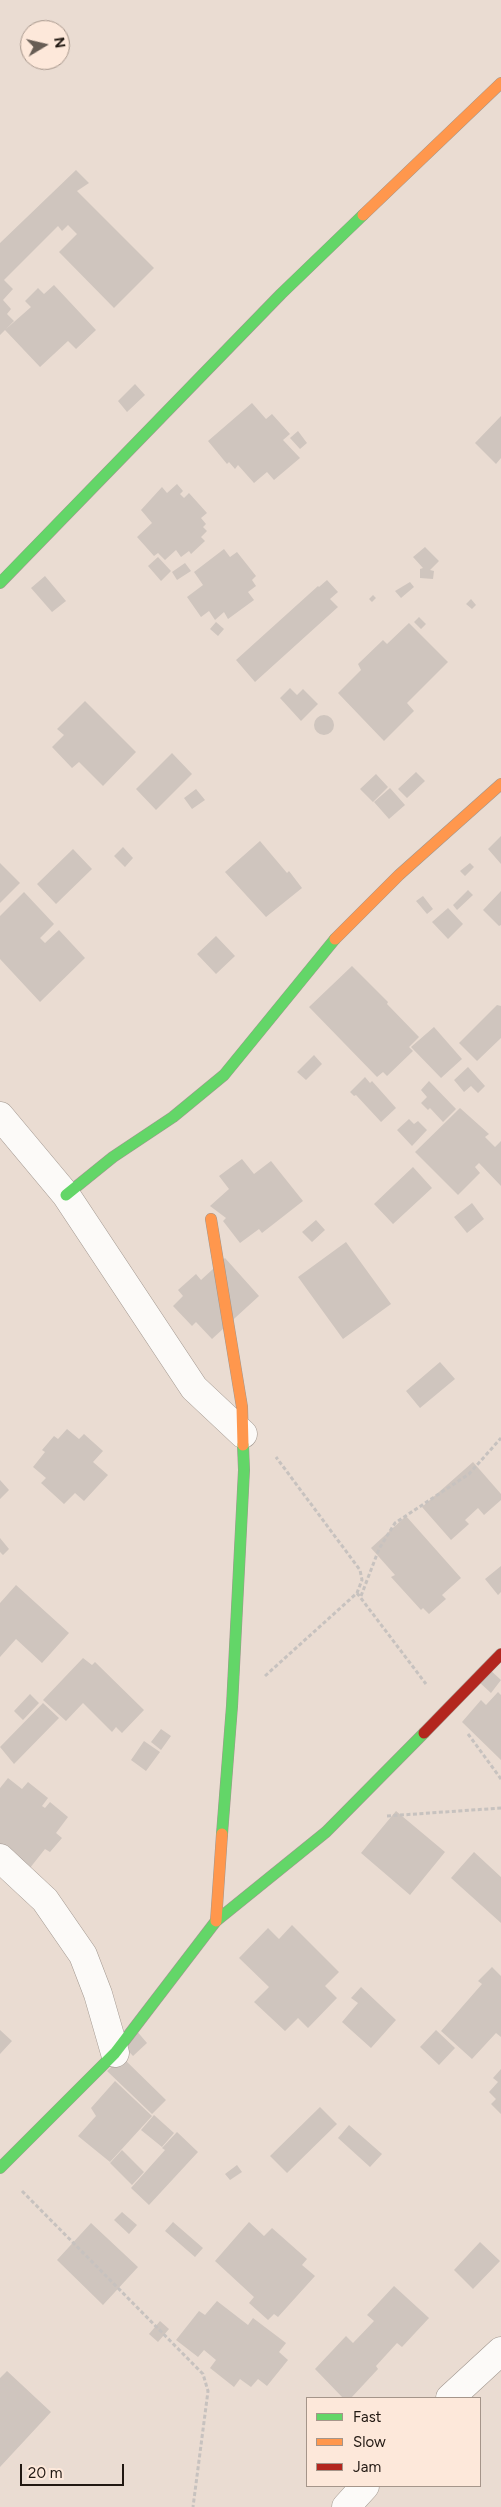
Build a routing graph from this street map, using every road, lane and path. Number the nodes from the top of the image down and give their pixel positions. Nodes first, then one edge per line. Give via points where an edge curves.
1 (501, 83) edge
2 (0, 583) edge
3 (501, 784) edge
4 (0, 1116) edge
5 (66, 1195) junction
6 (211, 1219) dead end
7 (243, 1434) junction
8 (501, 1438) edge
9 (273, 1453) dead end
10 (357, 1593) junction
11 (361, 1596) junction
12 (501, 1654) edge
13 (232, 1706) junction
14 (447, 1709) junction
15 (501, 1779) edge
16 (501, 1808) edge
17 (381, 1816) dead end
18 (0, 1858) edge
19 (216, 1921) junction
20 (115, 2052) junction
21 (0, 2168) edge
22 (21, 2191) dead end
23 (501, 2351) edge
24 (451, 2397) edge
25 (364, 2487) edge
26 (193, 2507) edge
27 (346, 2507) edge

1 - 2 street via 280,294
3 - 5 street via 399,874 345,927 224,1075
4 - 5 street
5 - 7 street via 194,1388
6 - 7 street via 242,1406
7 - 13 street
8 - 11 path via 468,1474 394,1523 379,1549
9 - 10 path via 360,1570 362,1580
10 - 11 path
10 - 13 path
11 - 14 path
12 - 14 street
13 - 19 street
14 - 15 path
14 - 19 street via 326,1832
16 - 17 path
18 - 20 street via 45,1900 83,1955
19 - 20 street
20 - 21 street
22 - 26 path via 203,2374 208,2391
23 - 24 street
25 - 27 street

